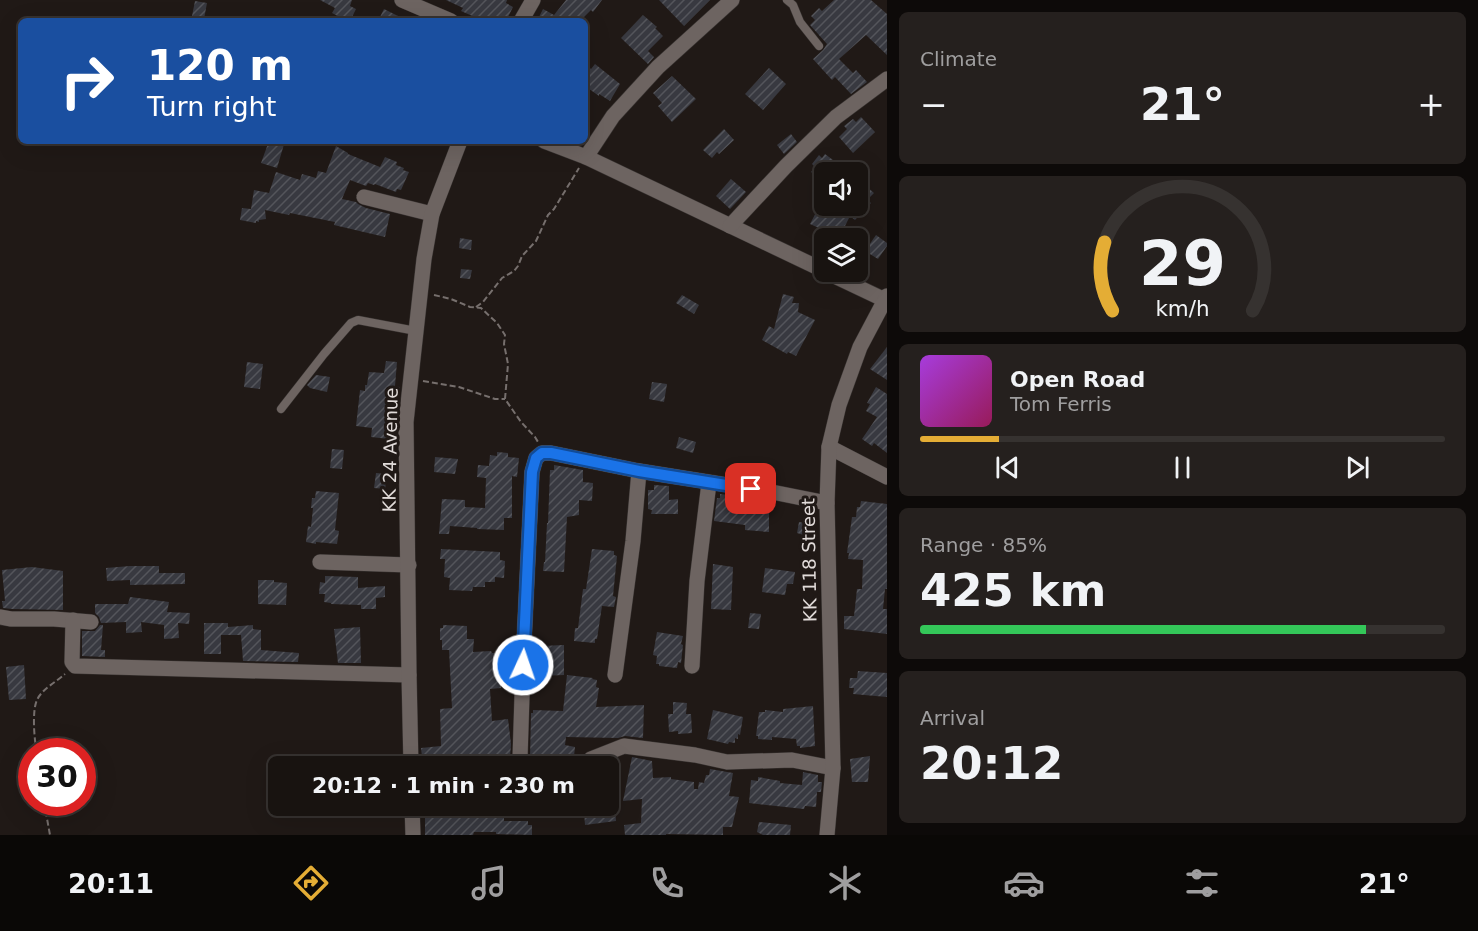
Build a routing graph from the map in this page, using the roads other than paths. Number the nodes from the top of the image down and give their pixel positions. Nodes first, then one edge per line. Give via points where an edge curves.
1 (402, 0) edge
2 (533, 0) edge
3 (732, 0) edge
4 (787, 0) edge
5 (444, 18) edge
6 (523, 18) edge
7 (819, 46) dead end
8 (887, 79) edge
9 (459, 144) edge
10 (551, 144) edge
11 (585, 158) junction
12 (364, 197) dead end
13 (432, 214) junction
14 (730, 226) junction
15 (814, 266) edge
16 (850, 282) edge
17 (886, 298) edge
18 (416, 331) junction
19 (281, 409) dead end
20 (829, 447) junction
21 (639, 471) junction
22 (887, 477) edge
23 (709, 483) junction
24 (827, 503) junction
25 (320, 562) dead end
26 (409, 565) junction
27 (0, 616) edge
28 (73, 620) junction
29 (92, 622) dead end
30 (692, 666) dead end
31 (409, 675) junction
32 (615, 675) dead end
33 (411, 756) edge
34 (520, 756) edge
35 (599, 756) edge
36 (833, 768) junction
37 (412, 816) edge
38 (413, 835) edge
39 (827, 835) edge

1 - 5 street
2 - 6 street
3 - 11 street via 658,67 613,116
4 - 7 lane
8 - 14 street via 836,117
9 - 13 street, KK 24 Avenue
10 - 11 street
11 - 14 street
12 - 13 street
13 - 18 street, KK 24 Avenue
14 - 15 street
16 - 17 street
17 - 20 street, KK 118 Street via 860,347
18 - 19 lane via 358,320 351,323
18 - 26 street, KK 24 Avenue via 406,422
20 - 22 street
20 - 24 street, KK 118 Street
21 - 23 street
21 - 32 street
21 - 34 street via 551,453 536,458 532,472
23 - 24 street
23 - 30 street
24 - 36 street, KK 118 Street
25 - 26 street
26 - 31 street, KK 24 Avenue
27 - 28 street
28 - 29 street
28 - 31 street via 75,666
31 - 33 street, KK 24 Avenue
35 - 36 street via 624,746 727,762 792,760
36 - 39 street, KK 118 Street
37 - 38 street

